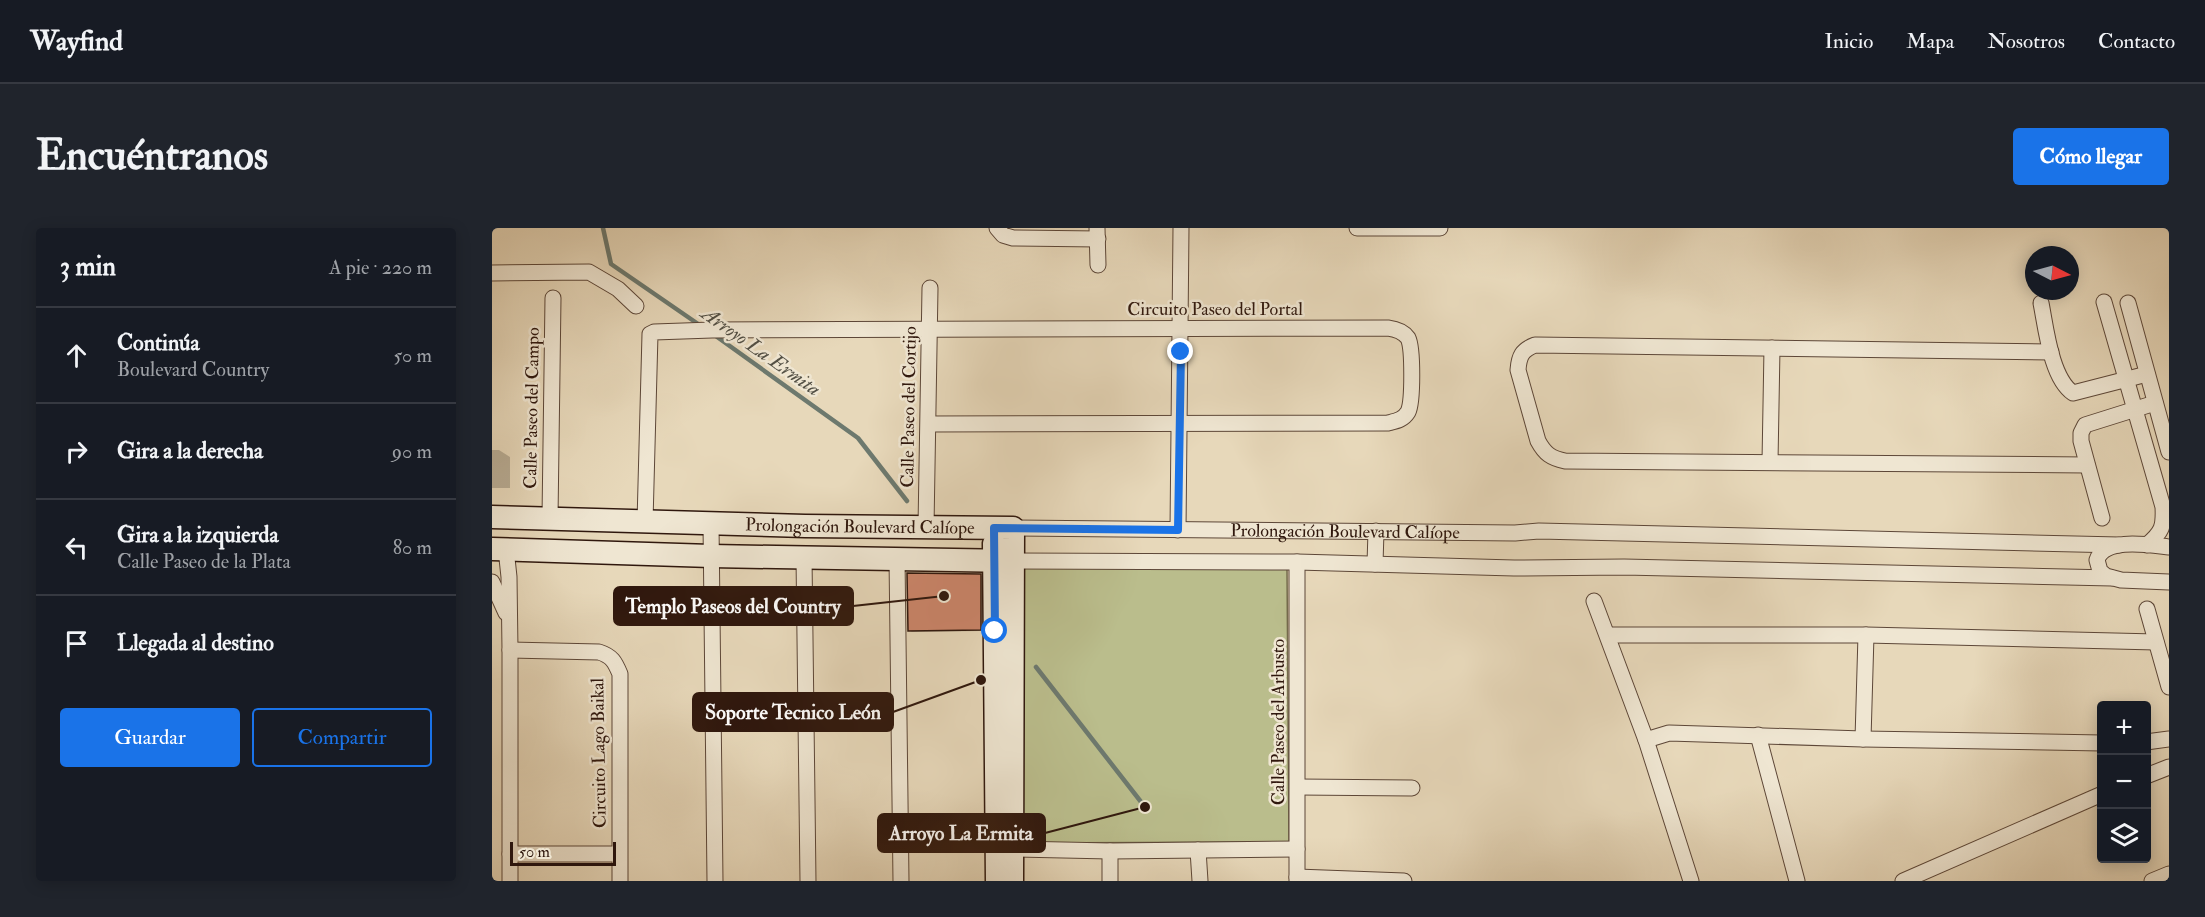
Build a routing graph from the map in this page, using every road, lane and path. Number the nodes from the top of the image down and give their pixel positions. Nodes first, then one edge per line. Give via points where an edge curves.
1 (997, 228) edge
2 (1181, 228) edge
3 (1357, 228) edge
4 (1440, 228) edge
5 (1097, 234) edge
6 (1098, 265) dead end
7 (492, 273) edge
8 (930, 288) dead end
9 (553, 298) dead end
10 (2104, 302) dead end
11 (2041, 303) dead end
12 (2128, 303) dead end
13 (636, 306) dead end
14 (1181, 328) junction
15 (929, 329) junction
16 (1772, 348) junction
17 (2051, 352) junction
18 (2147, 374) junction
19 (2128, 379) junction
20 (2155, 403) junction
21 (2136, 408) junction
22 (1180, 422) junction
23 (929, 424) junction
24 (2169, 452) edge
25 (1770, 462) junction
26 (2087, 465) junction
27 (492, 517) edge
28 (550, 518) junction
29 (2102, 518) dead end
30 (645, 522) junction
31 (711, 524) junction
32 (926, 527) junction
33 (1004, 528) junction
34 (1178, 530) junction
35 (1376, 531) junction
36 (2119, 545) junction
37 (2147, 545) junction
38 (2169, 547) edge
39 (499, 549) edge
40 (711, 556) junction
41 (804, 557) junction
42 (897, 558) junction
43 (1004, 560) junction
44 (1297, 562) junction
45 (1375, 564) junction
46 (2112, 578) junction
47 (492, 582) edge
48 (2169, 582) edge
49 (1594, 601) dead end
50 (2147, 609) dead end
51 (509, 619) junction
52 (1608, 635) junction
53 (1866, 635) junction
54 (2156, 642) junction
55 (510, 650) junction
56 (2169, 687) edge
57 (1758, 735) junction
58 (1863, 739) junction
59 (2169, 739) edge
60 (1646, 740) junction
61 (2151, 741) edge
62 (2097, 743) edge
63 (2169, 767) edge
64 (2151, 774) edge
65 (1298, 787) junction
66 (1412, 788) dead end
67 (2097, 796) edge
68 (1013, 849) junction
69 (1297, 849) junction
70 (1110, 850) junction
71 (1198, 850) junction
72 (510, 854) junction
73 (620, 854) junction
74 (2169, 874) edge
75 (1297, 879) edge
76 (510, 881) edge
77 (620, 881) edge
78 (715, 881) edge
79 (808, 881) edge
80 (901, 881) edge
81 (997, 881) edge
82 (1012, 881) edge
83 (1110, 881) edge
84 (1200, 881) edge
85 (1404, 881) edge
86 (1691, 881) edge
87 (1797, 881) edge
88 (1903, 881) edge
89 (2152, 881) edge

1 - 5 street via 1013,238
2 - 14 street
3 - 4 street
5 - 6 street
7 - 13 street via 589,272 618,289
8 - 15 street, Calle Paseo del Cortijo
9 - 28 street, Calle Paseo del Campo
10 - 19 street
11 - 17 street
12 - 18 street
14 - 15 street, Circuito Paseo del Portal
14 - 22 street
14 - 22 street, Circuito Paseo del Portal via 1398,330 1411,345 1411,402 1400,420 1388,423
15 - 23 street, Calle Paseo del Cortijo
15 - 30 street, Circuito Paseo del Portal via 661,330 651,334
16 - 17 street
16 - 25 street
16 - 25 street via 1535,345 1519,357 1518,370 1538,441 1553,458
17 - 19 street via 2066,388 2073,393
18 - 19 street
18 - 20 street
19 - 21 street
20 - 21 street
20 - 24 street
21 - 26 street via 2085,425 2081,441
21 - 37 street via 2163,507 2164,524
22 - 23 street, Circuito Paseo del Portal
22 - 34 street
23 - 32 street, Calle Paseo del Cortijo
25 - 26 street
26 - 29 street
27 - 28 street, Prolongación Boulevard Calíope
28 - 30 street, Prolongación Boulevard Calíope
30 - 31 street, Prolongación Boulevard Calíope
31 - 32 street, Prolongación Boulevard Calíope
31 - 40 street
32 - 33 street, Prolongación Boulevard Calíope
33 - 34 street, Prolongación Boulevard Calíope
33 - 43 street
34 - 35 street, Prolongación Boulevard Calíope
35 - 36 street, Prolongación Boulevard Calíope via 1539,531
35 - 45 street
36 - 37 street, Prolongación Boulevard Calíope
36 - 46 street via 2108,547 2098,557 2100,571
37 - 38 street, Prolongación Boulevard Calíope
39 - 40 street, Prolongación Boulevard Calíope
39 - 51 street via 509,577
40 - 41 street, Prolongación Boulevard Calíope
40 - 78 street
41 - 42 street, Prolongación Boulevard Calíope
41 - 79 street
42 - 43 street, Prolongación Boulevard Calíope
42 - 80 street
43 - 44 street, Prolongación Boulevard Calíope
43 - 68 street
43 - 81 street
44 - 45 street, Prolongación Boulevard Calíope
44 - 65 street, Calle Paseo del Arbusto
45 - 46 street, Prolongación Boulevard Calíope
46 - 48 street, Prolongación Boulevard Calíope
47 - 51 street
49 - 52 street
50 - 54 street
51 - 55 street
52 - 53 street
52 - 60 street
53 - 54 street
53 - 58 street
54 - 56 street
55 - 72 street
55 - 73 street, Circuito Lago Baikal via 599,652 616,662 620,674
57 - 58 street
57 - 60 street via 1669,733
57 - 87 street
58 - 62 street
59 - 61 street
60 - 86 street
63 - 64 street
65 - 66 street
65 - 69 street, Calle Paseo del Arbusto
67 - 88 street
68 - 70 street
68 - 82 street
69 - 71 street
69 - 75 street, Calle Paseo del Arbusto
70 - 71 street
70 - 83 street
71 - 84 street
72 - 73 street
72 - 76 street
73 - 77 street, Circuito Lago Baikal
74 - 89 street
75 - 85 street

